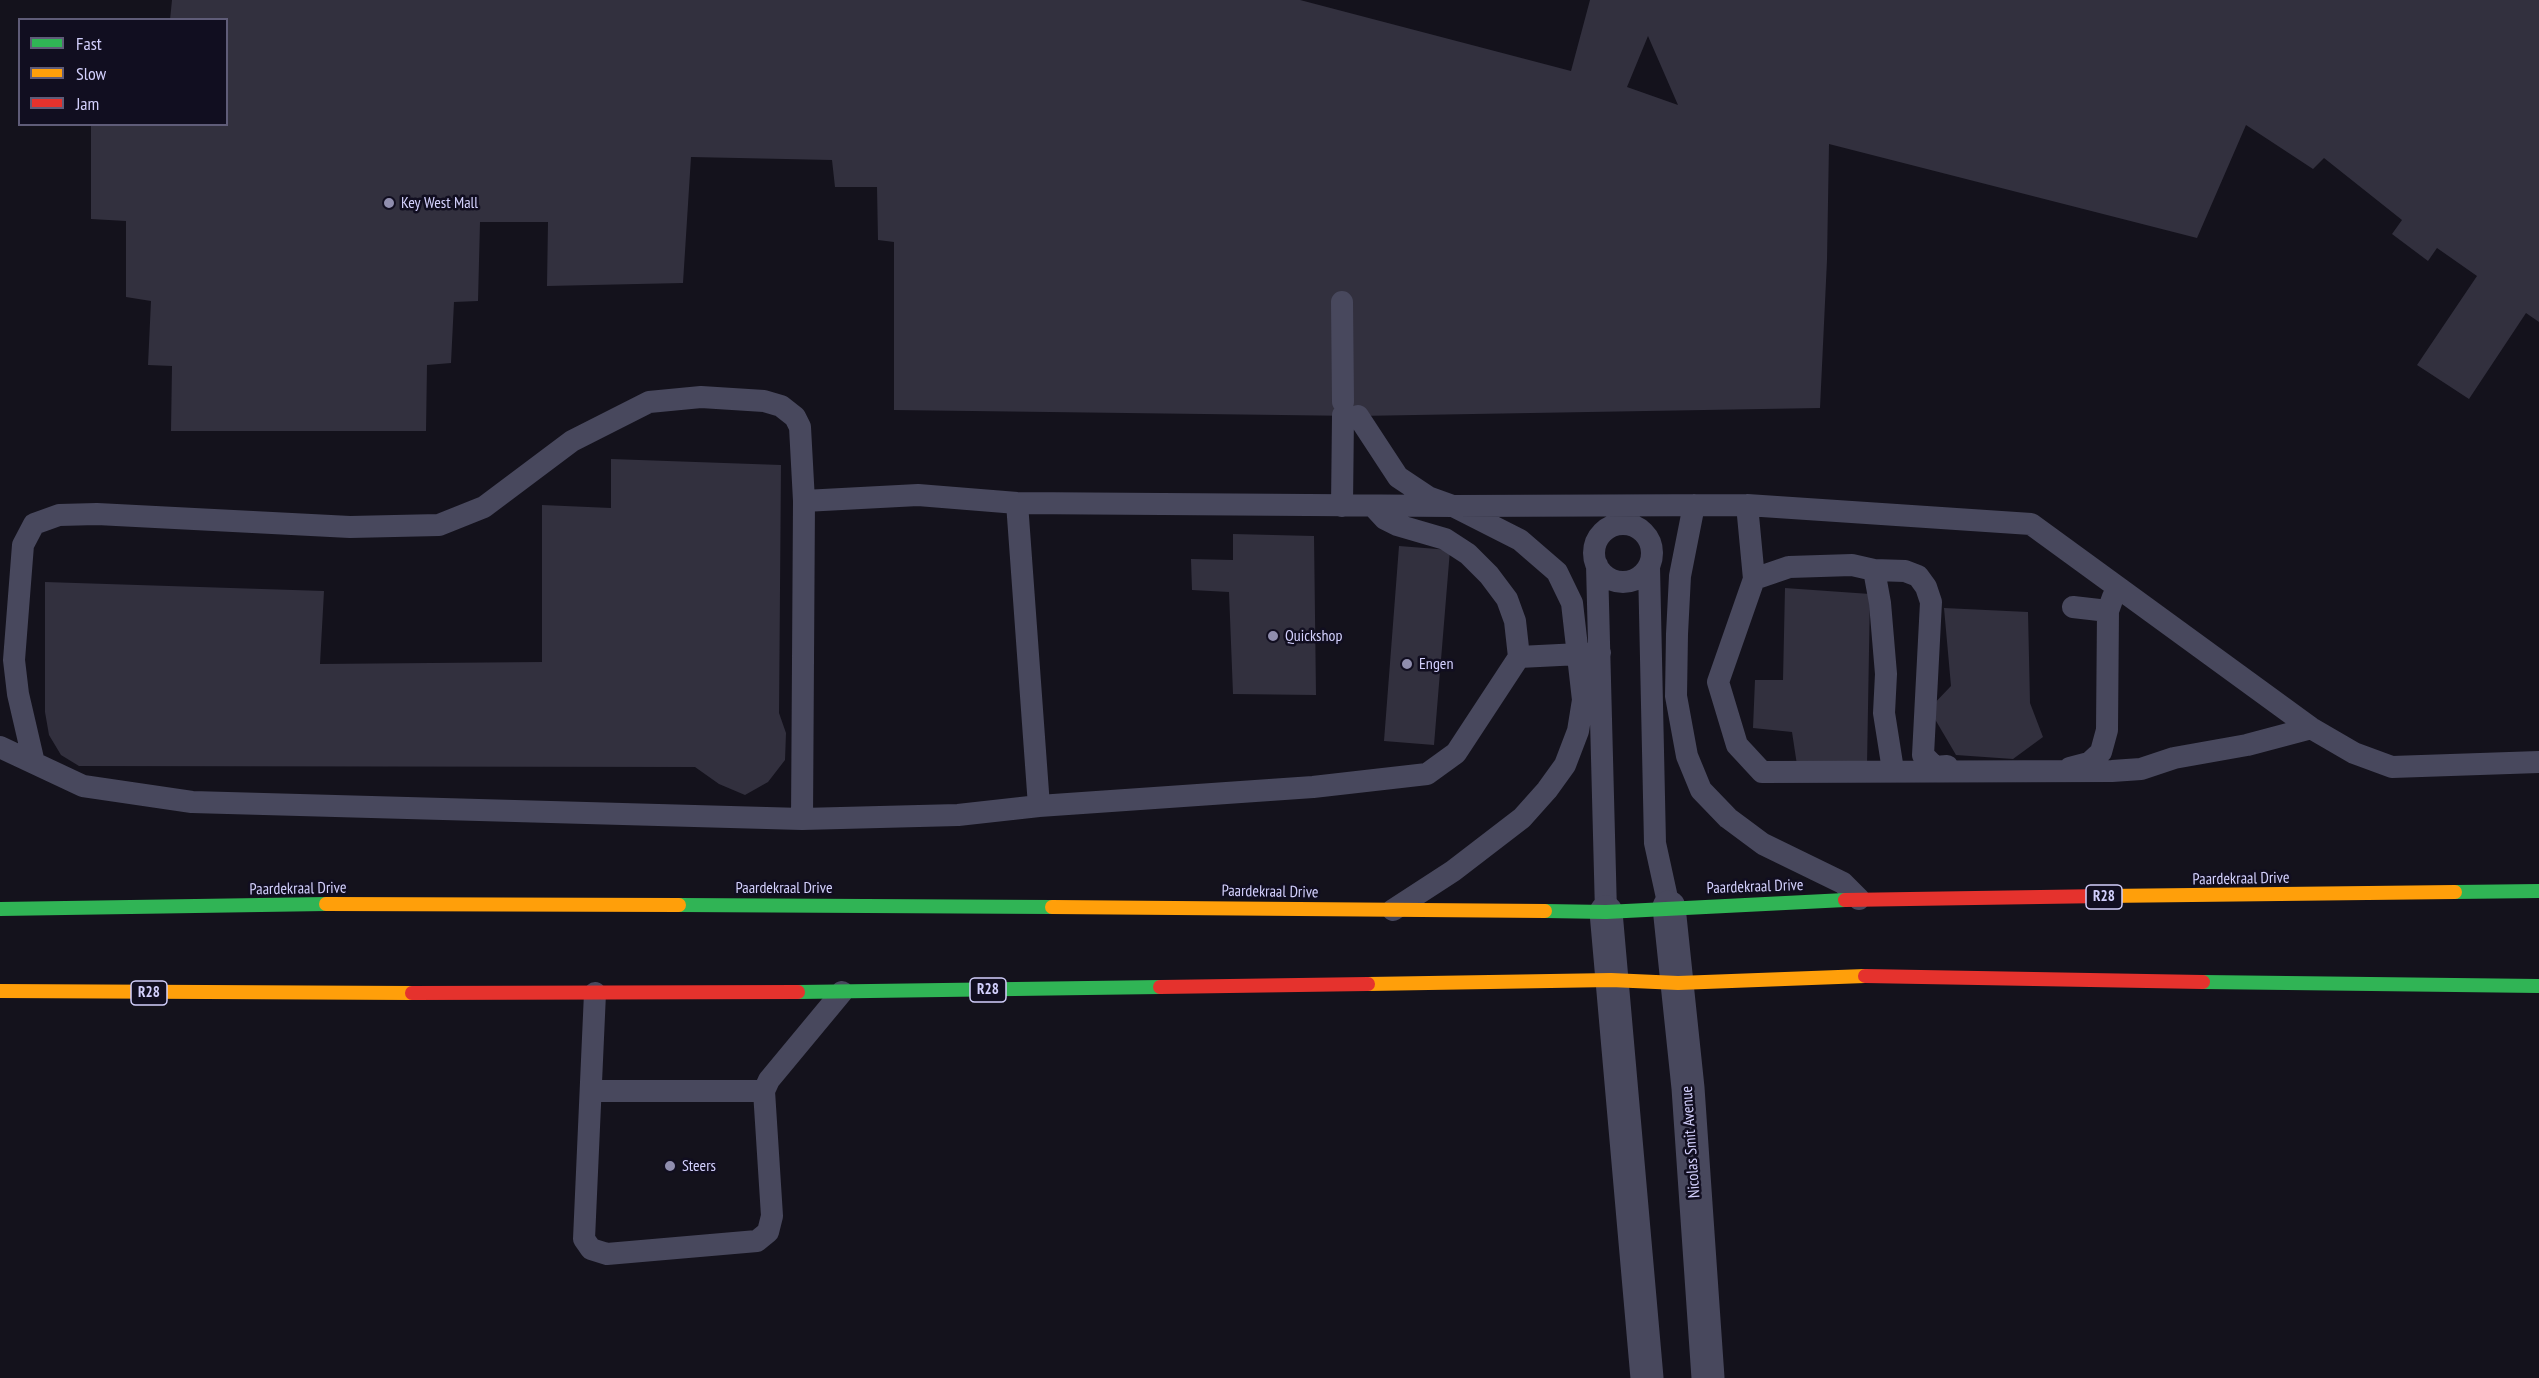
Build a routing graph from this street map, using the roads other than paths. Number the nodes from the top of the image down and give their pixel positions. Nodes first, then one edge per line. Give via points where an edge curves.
1 (1342, 302) dead end
2 (1348, 411) junction
3 (804, 501) junction
4 (1017, 503) junction
5 (1694, 505) junction
6 (1747, 505) junction
7 (1342, 506) junction
8 (1373, 506) junction
9 (1452, 506) junction
10 (1625, 515) junction
11 (1600, 534) junction
12 (1597, 565) junction
13 (1649, 566) junction
14 (1874, 570) junction
15 (1754, 579) junction
16 (2117, 587) junction
17 (1572, 603) junction
18 (2073, 608) dead end
19 (2108, 610) junction
20 (1589, 654) junction
21 (1519, 657) junction
22 (2312, 728) junction
23 (0, 747) edge
24 (2539, 762) edge
25 (34, 763) junction
26 (1893, 770) junction
27 (1040, 806) junction
28 (802, 819) junction
29 (2539, 891) edge
30 (1859, 899) junction
31 (1669, 907) junction
32 (0, 909) edge
33 (1393, 910) junction
34 (1606, 912) junction
35 (1611, 980) junction
36 (1678, 983) junction
37 (2539, 986) edge
38 (0, 991) edge
39 (842, 992) junction
40 (595, 993) junction
41 (591, 1091) junction
42 (764, 1091) junction
43 (1647, 1378) edge
44 (1708, 1378) edge

1 - 2 lane
2 - 7 lane
2 - 9 lane via 1398,477 1428,497
3 - 4 lane via 918,495
3 - 25 lane via 800,427 795,417 781,406 764,401 701,397 649,402 572,441 484,507 439,525 350,527 59,515 34,524 23,544 14,660
3 - 28 lane
4 - 7 lane
4 - 27 lane
5 - 6 lane
5 - 10 lane
5 - 30 lane via 1680,576 1676,696 1690,764 1701,790 1728,818 1763,844 1843,883
6 - 15 lane
6 - 16 lane via 2031,524
7 - 8 lane
8 - 9 lane
8 - 21 lane via 1397,525 1445,539 1489,575 1507,599 1515,621
9 - 10 lane
9 - 17 lane via 1520,540 1557,572
10 - 11 lane
10 - 13 lane via 1649,538
11 - 12 lane via 1594,546
11 - 17 lane
12 - 13 lane via 1606,576 1626,582 1643,574
12 - 20 lane
13 - 31 lane via 1655,843
14 - 15 lane via 1852,565 1789,567
14 - 19 lane via 1905,571 1918,576 1931,602 1923,755 1935,766 2070,768 2095,758 2101,752 2107,730
14 - 26 lane via 1886,674 1884,713
15 - 26 lane via 1718,682 1737,745 1762,772
16 - 19 lane
16 - 22 lane
17 - 20 lane
18 - 19 lane
20 - 21 lane
20 - 33 lane via 1578,731 1565,765 1547,790 1493,842
20 - 34 lane
21 - 27 lane via 1456,753 1427,774 1312,787
22 - 24 lane via 2354,753 2392,767
22 - 26 lane via 2174,758 2141,769
23 - 25 lane
25 - 28 lane via 83,786 192,802
27 - 28 lane via 958,815
29 - 30 main road, Paardekraal Drive / R28
30 - 31 main road, Paardekraal Drive / R28
31 - 34 main road, Paardekraal Drive / R28
31 - 36 street, Nicolas Smit Avenue
32 - 33 main road, Paardekraal Drive / R28 via 335,904 874,904
33 - 34 main road, Paardekraal Drive / R28
34 - 35 street
35 - 36 main road, R28
35 - 39 main road, R28
35 - 43 street
36 - 37 main road, R28 via 1887,975
36 - 44 street, Nicolas Smit Avenue
38 - 40 main road, R28
39 - 40 main road, R28
39 - 42 lane
40 - 41 lane
41 - 42 lane
41 - 42 lane via 584,1239 591,1249 607,1254 758,1241 768,1232 772,1216

